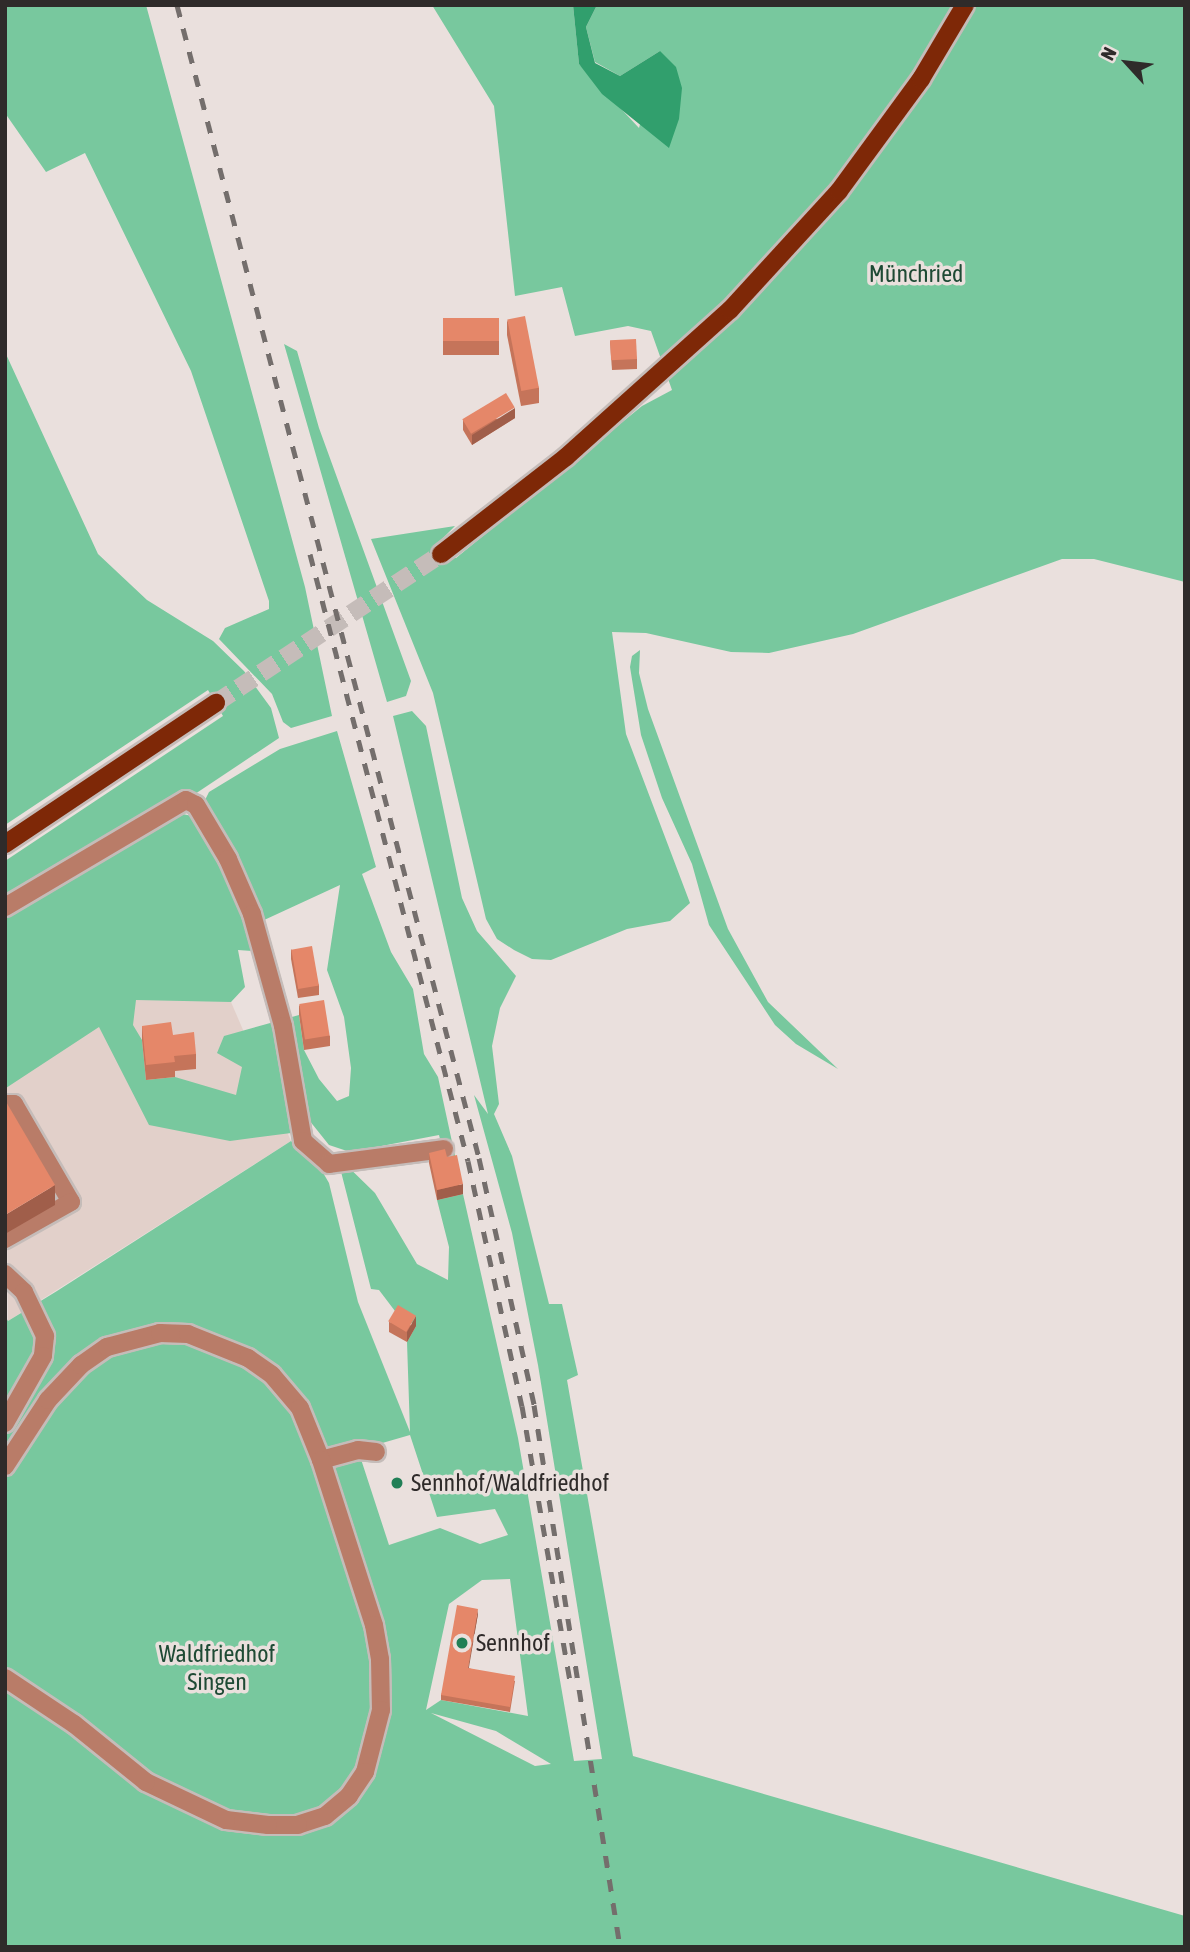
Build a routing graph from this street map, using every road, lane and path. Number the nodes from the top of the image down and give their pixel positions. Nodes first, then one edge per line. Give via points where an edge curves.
1 (965, 5) edge
2 (441, 554) tunnel mouth
3 (216, 703) tunnel mouth
4 (5, 844) edge
5 (5, 907) edge
6 (5, 1104) edge
7 (444, 1149) edge
8 (5, 1239) edge
9 (5, 1274) edge
10 (5, 1423) edge
11 (5, 1432) edge
12 (15, 1448) junction
13 (376, 1452) dead end
14 (321, 1460) junction
15 (5, 1466) edge
16 (5, 1678) edge

1 - 2 main road via 920,79 839,191 730,310 576,448
3 - 4 main road
5 - 7 lane via 186,800 196,805 228,859 268,965 303,1141 329,1164
6 - 8 lane via 14,1104 71,1202
9 - 10 lane via 24,1292 45,1336 43,1356
11 - 12 lane
12 - 14 lane via 48,1400 80,1365 107,1347 160,1333 188,1334 248,1358 272,1375 300,1408
12 - 15 lane
13 - 14 lane via 358,1450
14 - 16 lane via 370,1612 381,1672 381,1710 365,1772 349,1796 325,1816 298,1825 268,1825 226,1820 191,1807 146,1782 74,1724

